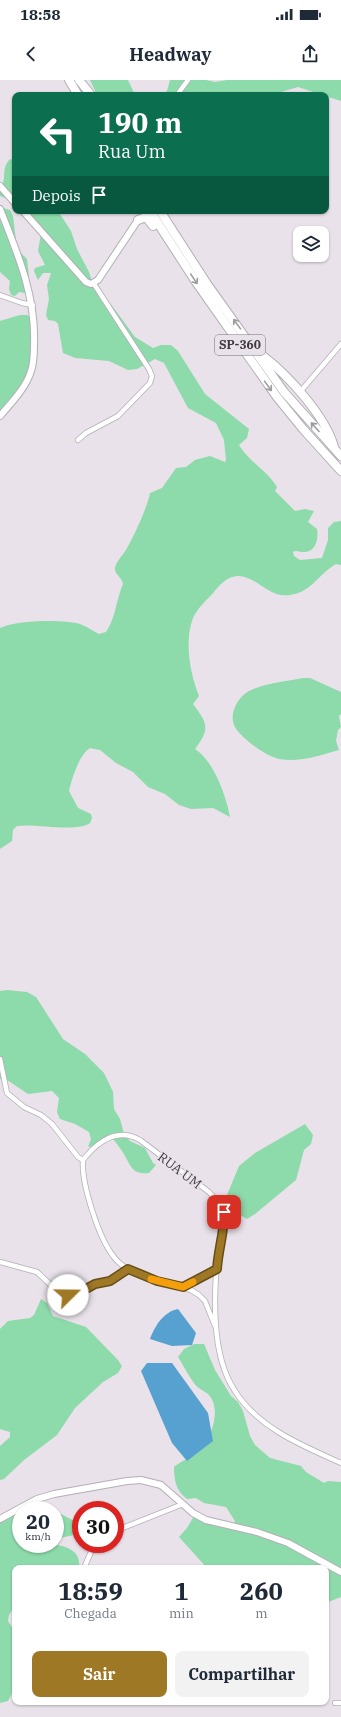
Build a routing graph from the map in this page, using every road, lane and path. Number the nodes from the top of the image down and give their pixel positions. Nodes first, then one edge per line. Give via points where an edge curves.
1 (69, 80) edge
2 (79, 80) edge
3 (188, 80) edge
4 (76, 92) edge
5 (88, 92) edge
6 (179, 92) edge
7 (0, 186) edge
8 (12, 200) edge
9 (0, 208) edge
10 (25, 214) edge
11 (141, 214) edge
12 (152, 214) edge
13 (162, 214) edge
14 (138, 220) junction
15 (186, 267) junction
16 (94, 284) junction
17 (0, 295) edge
18 (33, 305) junction
19 (341, 344) edge
20 (256, 350) junction
21 (300, 392) junction
22 (0, 416) edge
23 (78, 440) dead end
24 (335, 450) junction
25 (341, 456) edge
26 (341, 470) edge
27 (0, 1059) edge
28 (83, 1160) junction
29 (0, 1262) edge
30 (128, 1269) junction
31 (217, 1269) junction
32 (183, 1287) junction
33 (217, 1331) junction
34 (341, 1463) edge
35 (183, 1504) junction
36 (0, 1519) edge
37 (124, 1527) edge
38 (91, 1553) edge
39 (85, 1565) edge
40 (328, 1565) edge
41 (329, 1565) edge
42 (341, 1572) edge
43 (335, 1703) dead end
44 (341, 1703) edge

1 - 4 highway
2 - 5 highway
3 - 6 street
7 - 8 street
9 - 18 street via 20,259
10 - 16 street via 86,282
11 - 14 highway
12 - 15 highway, SP-360
20 -> 13 highway, SP-360 via 207,284
14 - 15 highway via 144,216 148,218 165,244
14 - 16 street
15 -> 26 highway, SP-360 via 277,397 303,430
16 - 23 street via 152,376 150,383 118,416
17 - 18 street via 22,304
18 - 22 street via 35,324 32,370 28,380
19 - 21 street
20 - 21 highway
24 -> 20 highway, SP-360 via 288,397
21 - 24 highway via 327,430
24 - 25 highway, SP-360
27 - 28 street via 7,1093 52,1124 72,1151
28 - 30 street via 84,1179 101,1235 113,1257
28 - 31 street, RUA UM via 105,1140 130,1135 209,1192 224,1212 225,1221
29 - 30 street via 37,1272 54,1288 73,1296 95,1284 119,1277
30 - 32 street via 157,1281
31 - 32 street
31 - 33 street, RUA UM
32 - 33 street via 205,1301
33 - 34 street, RUA UM via 220,1353 228,1378 244,1403 286,1437
35 - 36 street via 161,1485 141,1480 127,1480 54,1494 38,1499
35 - 37 street
35 - 40 street via 206,1520 257,1532 288,1543
38 - 39 street
41 - 42 street
43 - 44 street

